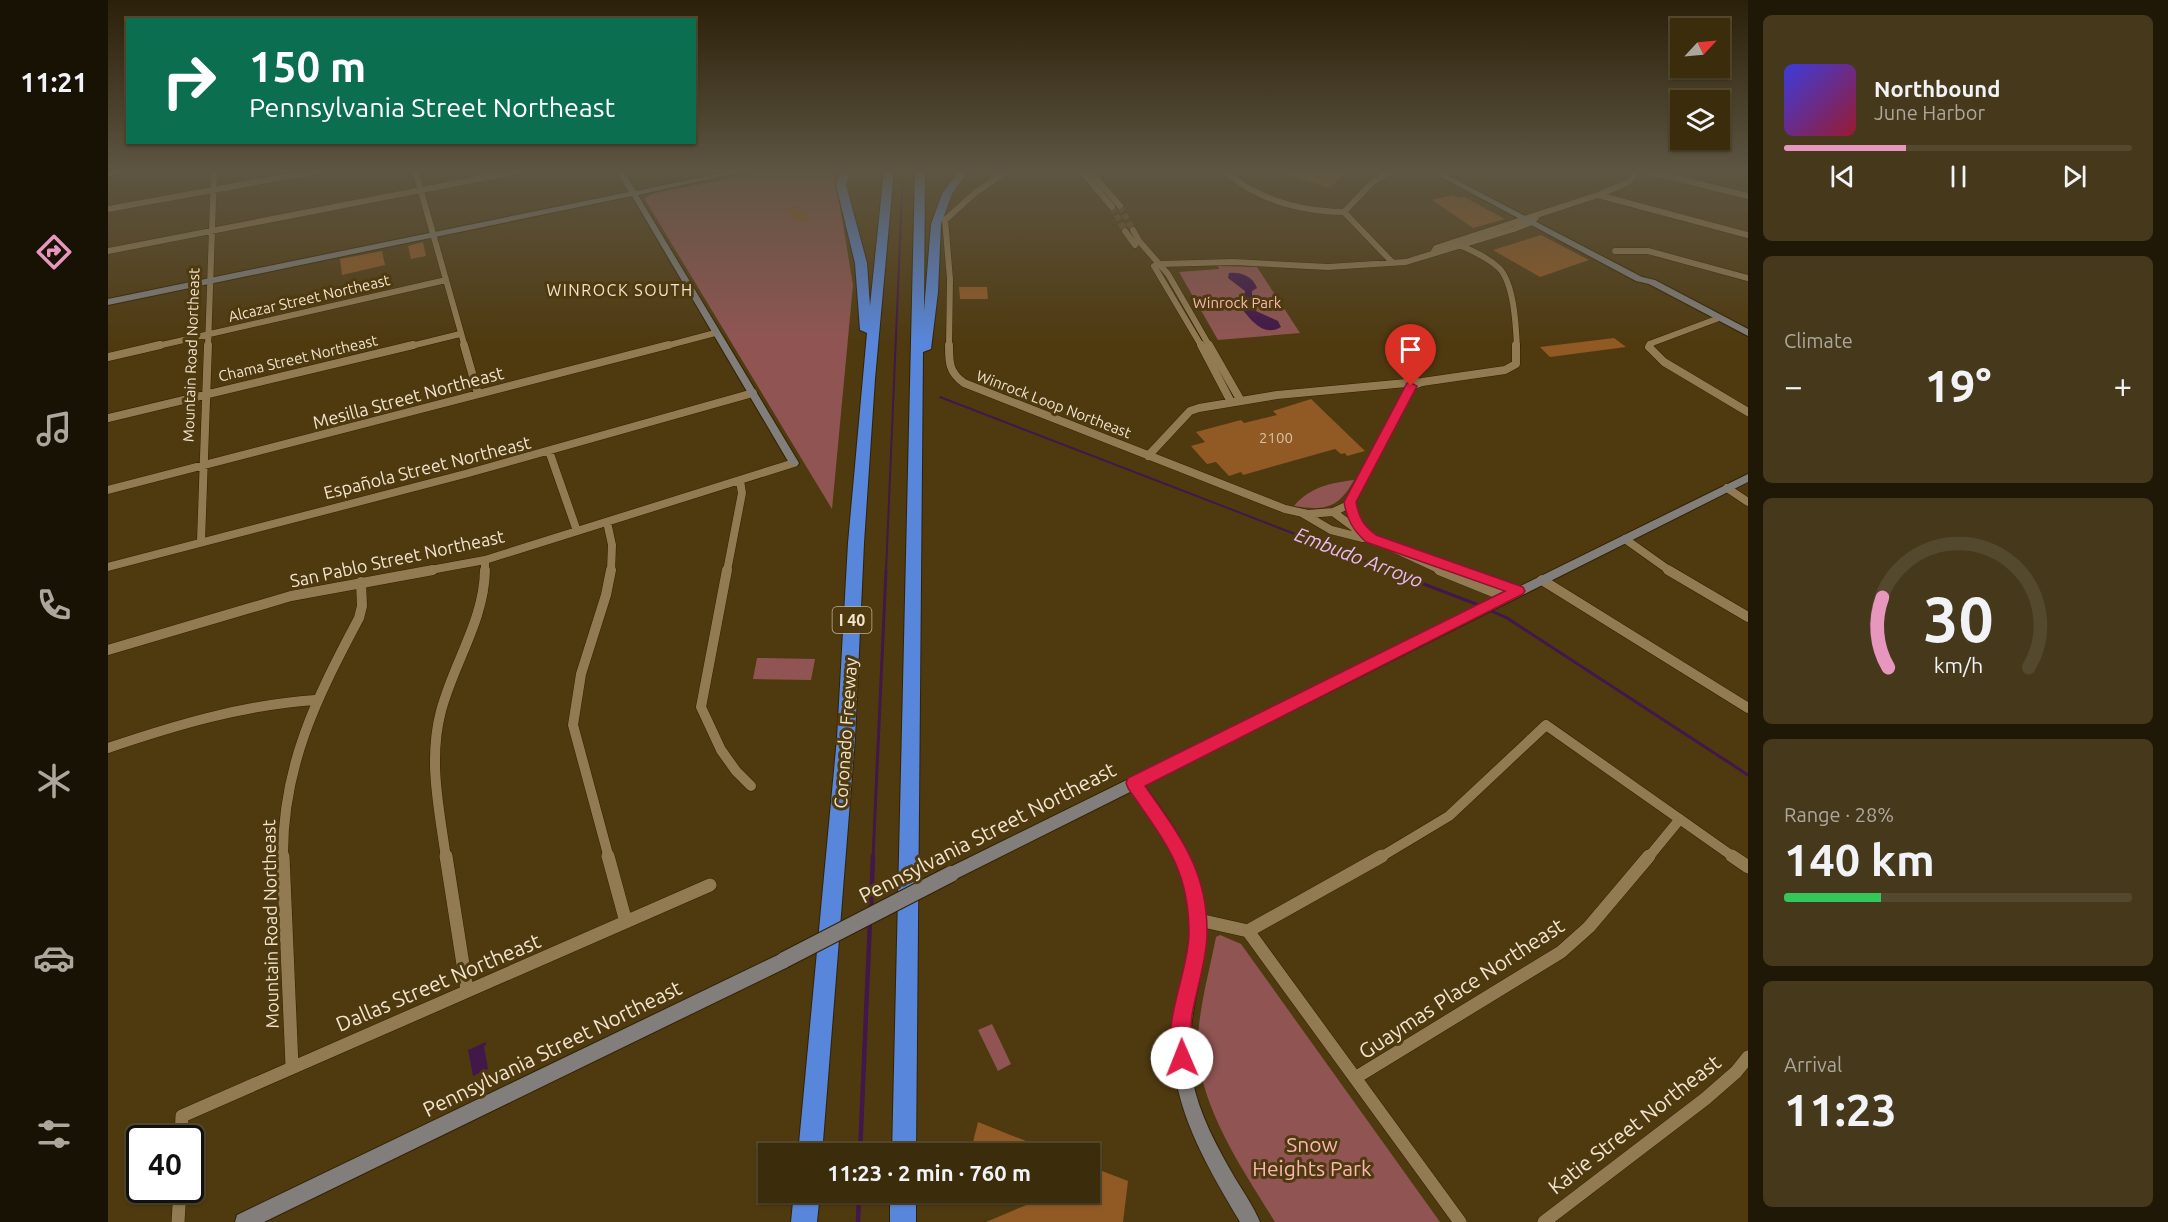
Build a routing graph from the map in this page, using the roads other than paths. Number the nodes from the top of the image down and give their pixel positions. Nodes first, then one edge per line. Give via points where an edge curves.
1 (212, 227) edge
2 (232, 227) edge
3 (431, 227) edge
4 (452, 227) edge
5 (652, 227) edge
6 (852, 227) edge
7 (884, 227) edge
8 (919, 227) edge
9 (936, 227) edge
10 (946, 227) edge
11 (1358, 227) edge
12 (1504, 227) edge
13 (1519, 227) edge
14 (1530, 227) edge
15 (1530, 227) edge
16 (1542, 227) edge
17 (1547, 227) edge
18 (1718, 227) edge
19 (1514, 230) junction
20 (212, 231) junction
21 (432, 231) junction
22 (1129, 231) tunnel mouth
23 (1548, 231) junction
24 (1748, 235) edge
25 (1454, 242) junction
26 (1462, 246) junction
27 (1142, 249) junction
28 (1615, 250) dead end
29 (108, 251) edge
30 (1433, 253) junction
31 (1393, 263) junction
32 (1160, 264) junction
33 (211, 276) junction
34 (1748, 278) edge
35 (446, 280) junction
36 (1652, 282) junction
37 (108, 294) edge
38 (108, 302) edge
39 (1719, 318) junction
40 (715, 333) junction
41 (1748, 333) edge
42 (209, 334) junction
43 (460, 334) junction
44 (108, 357) edge
45 (869, 380) junction
46 (1422, 382) junction
47 (753, 393) junction
48 (206, 394) junction
49 (478, 394) junction
50 (1241, 401) junction
51 (1231, 402) junction
52 (1748, 412) edge
53 (916, 415) junction
54 (108, 418) edge
55 (549, 451) junction
56 (1148, 456) junction
57 (794, 464) joint
58 (203, 465) junction
59 (1748, 478) edge
60 (740, 481) junction
61 (1727, 488) junction
62 (108, 490) edge
63 (1350, 502) junction
64 (1748, 502) edge
65 (1334, 512) junction
66 (1302, 513) junction
67 (607, 522) junction
68 (577, 531) junction
69 (1371, 538) junction
70 (1625, 539) junction
71 (201, 541) junction
72 (1404, 552) junction
73 (485, 560) junction
74 (108, 567) edge
75 (1542, 580) junction
76 (361, 582) junction
77 (1518, 591) junction
78 (1506, 597) junction
79 (1748, 617) edge
80 (108, 650) edge
81 (315, 700) junction
82 (1748, 708) edge
83 (108, 748) edge
84 (1134, 783) junction
85 (751, 786) dead end
86 (1680, 819) junction
87 (1748, 867) edge
88 (710, 885) dead end
89 (1199, 920) junction
90 (626, 922) junction
91 (1248, 931) junction
92 (467, 990) junction
93 (1748, 1057) edge
94 (292, 1066) junction
95 (1355, 1078) junction
96 (182, 1125) edge
97 (811, 1143) edge
98 (904, 1143) edge
99 (179, 1203) edge
100 (806, 1203) edge
101 (903, 1203) edge
102 (178, 1222) edge
103 (244, 1222) edge
104 (804, 1222) edge
105 (903, 1222) edge
106 (1251, 1222) edge
107 (1460, 1222) edge
108 (1544, 1222) edge

1 - 20 street, Mountain Road Northeast
2 - 20 street
3 - 21 street
4 - 21 street
5 - 40 street
6 - 45 highway via 861,263
7 - 45 highway, Coronado Freeway / I 40
8 - 53 highway
9 - 53 highway via 932,292
10 - 56 street, Winrock Loop Northeast via 950,366 954,376
11 - 31 street
12 - 25 street
13 - 19 street
14 - 19 street
15 - 23 street
16 - 23 street
17 - 36 street
18 - 24 street
19 - 26 street
20 - 29 street
20 - 33 street, Mountain Road Northeast
21 - 33 street
21 - 35 street
22 - 27 street
23 - 36 street via 1639,279
25 - 26 street
25 - 30 street via 1436,248
26 - 30 street
26 - 46 street via 1505,275 1511,291 1517,361 1505,369
27 - 32 street
27 - 51 street via 1160,272
28 - 34 street via 1648,251
30 - 31 street
31 - 32 street via 1328,267 1233,262
32 - 50 street
33 - 37 street
33 - 38 street
33 - 42 street, Mountain Road Northeast
35 - 42 street, Alcazar Street Northeast
35 - 43 street
36 - 39 street
39 - 41 street
39 - 52 street via 1649,347 1664,363
40 - 47 street
40 - 49 street, Mesilla Street Northeast
42 - 44 street, Alcazar Street Northeast
42 - 48 street, Mountain Road Northeast
43 - 48 street, Chama Street Northeast
43 - 49 street
45 - 97 highway, Coronado Freeway / I 40 via 846,738
46 - 50 street
46 - 63 street via 1409,388
47 - 55 street, Española Street Northeast
47 - 57 street
48 - 54 street, Chama Street Northeast
48 - 58 street, Mountain Road Northeast
49 - 58 street, Mesilla Street Northeast
50 - 51 street
51 - 56 street via 1190,411
53 - 98 highway
55 - 68 street
55 - 71 street, Española Street Northeast
56 - 66 street, Winrock Loop Northeast
57 - 60 street, San Pablo Street Northeast
58 - 62 street, Mesilla Street Northeast
58 - 71 street, Mountain Road Northeast
59 - 61 street, Pennsylvania Street Northeast
60 - 67 street, San Pablo Street Northeast
60 - 85 street via 742,493 701,707 740,778
61 - 64 street
61 - 70 street, Pennsylvania Street Northeast
63 - 65 street
63 - 69 street, Winrock Loop Northeast via 1360,530
65 - 66 street, Winrock Loop Northeast
65 - 69 street, Winrock Loop Northeast via 1353,530
66 - 69 street, Winrock Loop Northeast via 1313,522 1349,536
67 - 68 street, San Pablo Street Northeast
67 - 90 street via 613,537 611,573 575,696 573,725
68 - 73 street, San Pablo Street Northeast
69 - 72 street, Winrock Loop Northeast
70 - 75 street, Pennsylvania Street Northeast
70 - 79 street
71 - 74 street, Española Street Northeast
72 - 77 street, Winrock Loop Northeast
72 - 78 street, Winrock Loop Northeast
73 - 76 street, San Pablo Street Northeast
73 - 92 street via 480,614 444,700 434,766
75 - 77 street, Pennsylvania Street Northeast
75 - 82 street
76 - 80 street, San Pablo Street Northeast via 291,596
76 - 81 street, Mountain Road Northeast via 359,618
77 - 78 street, Pennsylvania Street Northeast
78 - 84 street, Pennsylvania Street Northeast
81 - 83 street via 220,712
81 - 94 street, Mountain Road Northeast via 294,763 285,814 284,889
84 - 89 street via 1185,860
84 - 103 street, Pennsylvania Street Northeast, bridge via 784,960
86 - 87 street
86 - 91 street via 1546,725 1449,816
86 - 95 street, Guaymas Place Northeast via 1589,927 1561,952
88 - 90 street, Dallas Street Northeast
89 - 91 street
89 - 106 street via 1181,1023 1186,1082 1212,1156
90 - 92 street, Dallas Street Northeast
91 - 95 street
92 - 94 street, Dallas Street Northeast
93 - 108 street, Katie Street Northeast via 1705,1099
94 - 96 street, Dallas Street Northeast via 182,1116
95 - 107 street
99 - 102 street
100 - 104 highway
101 - 105 highway

